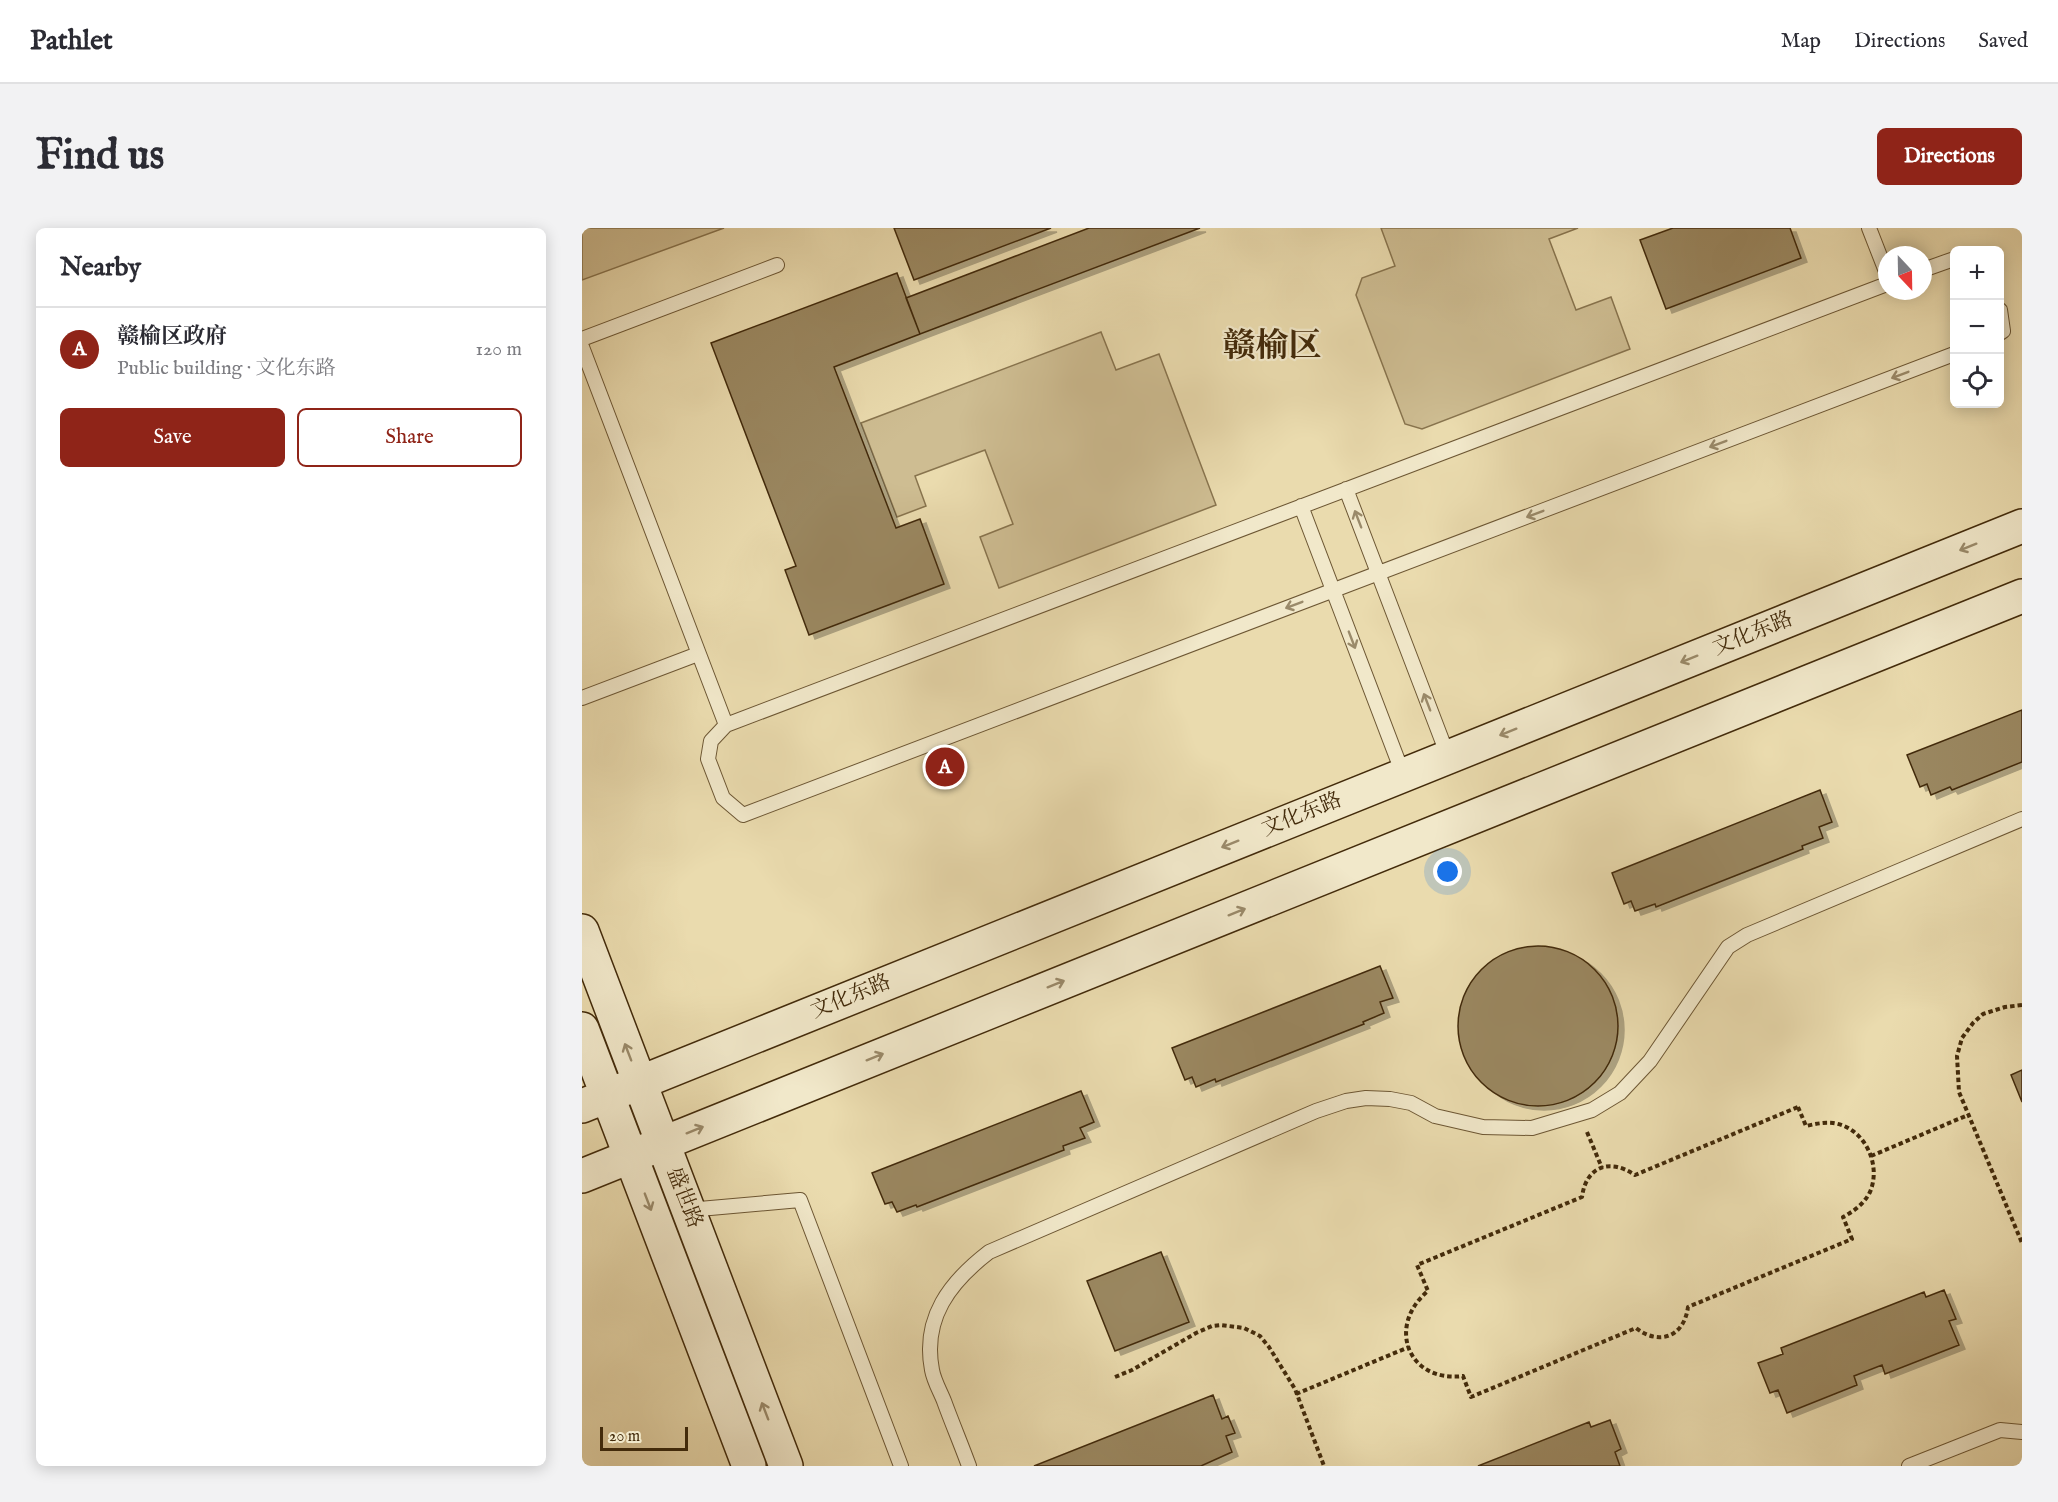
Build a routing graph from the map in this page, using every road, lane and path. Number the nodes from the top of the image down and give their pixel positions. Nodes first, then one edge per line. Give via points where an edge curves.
1 (1869, 228) edge
2 (1878, 251) edge
3 (1950, 260) edge
4 (777, 265) dead end
5 (1932, 267) edge
6 (1878, 287) edge
7 (582, 339) edge
8 (582, 347) edge
9 (1950, 356) edge
10 (1346, 489) junction
11 (1301, 506) junction
12 (2022, 526) edge
13 (1378, 573) junction
14 (1334, 590) junction
15 (2022, 596) edge
16 (698, 654) junction
17 (582, 698) edge
18 (726, 725) junction
19 (1448, 756) junction
20 (1403, 774) junction
21 (2022, 819) edge
22 (582, 931) edge
23 (2022, 1005) edge
24 (582, 1029) edge
25 (640, 1082) junction
26 (595, 1100) edge
27 (1580, 1115) junction
28 (1968, 1115) junction
29 (663, 1143) junction
30 (631, 1156) junction
31 (1871, 1156) junction
32 (1602, 1168) junction
33 (582, 1176) edge
34 (688, 1210) junction
35 (2022, 1243) edge
36 (1408, 1347) junction
37 (1114, 1377) dead end
38 (1296, 1394) junction
39 (2022, 1432) edge
40 (749, 1466) edge
41 (786, 1466) edge
42 (902, 1466) edge
43 (969, 1466) edge
44 (1324, 1466) edge
45 (1909, 1466) edge

1 - 2 lane
3 - 5 lane
4 - 7 lane
6 - 10 lane
8 - 16 lane
9 -> 13 lane
10 - 11 lane
13 -> 10 lane
11 - 14 lane
11 - 18 lane
12 -> 19 main road, 文化东路
13 - 14 lane
19 -> 13 lane
14 -> 18 lane via 744,815 723,798 708,759 711,741
14 -> 20 lane
29 -> 15 main road
16 - 17 lane
16 - 18 lane
19 - 20 main road, 文化东路
20 -> 25 main road, 文化东路
21 - 27 lane via 1747,935 1728,947 1650,1061 1620,1093
25 -> 22 main road, 盛世路
23 - 28 path via 1983,1014 1962,1038 1957,1056 1959,1092
24 - 26 main road, 盛世路
25 - 26 main road, 文化东路
25 - 29 main road, 盛世路
26 - 30 main road, 盛世路
27 - 32 path
27 - 43 lane via 1532,1128 1483,1127 1435,1116 1411,1103 1390,1099 1346,1101 988,1252 947,1292 934,1320 930,1350 932,1371
28 - 31 path
28 - 35 path
29 - 30 main road
29 - 34 main road, 盛世路
30 - 33 main road
30 -> 40 main road, 盛世路
31 - 32 path via 1862,1139 1850,1129 1836,1124 1806,1126 1798,1107 1635,1175 1625,1168
31 - 36 path via 1874,1179 1870,1191 1854,1211 1843,1217 1852,1239 1688,1307 1682,1325 1666,1337 1645,1335 1636,1328 1471,1397 1463,1376 1429,1371
32 - 36 path via 1587,1179 1582,1197 1417,1265 1428,1291 1409,1312 1405,1326
41 -> 34 main road, 盛世路
34 - 42 lane via 800,1200
36 - 38 path
37 - 38 path via 1196,1333 1221,1325 1244,1328 1260,1336
38 - 44 path
39 - 45 lane via 2000,1430

